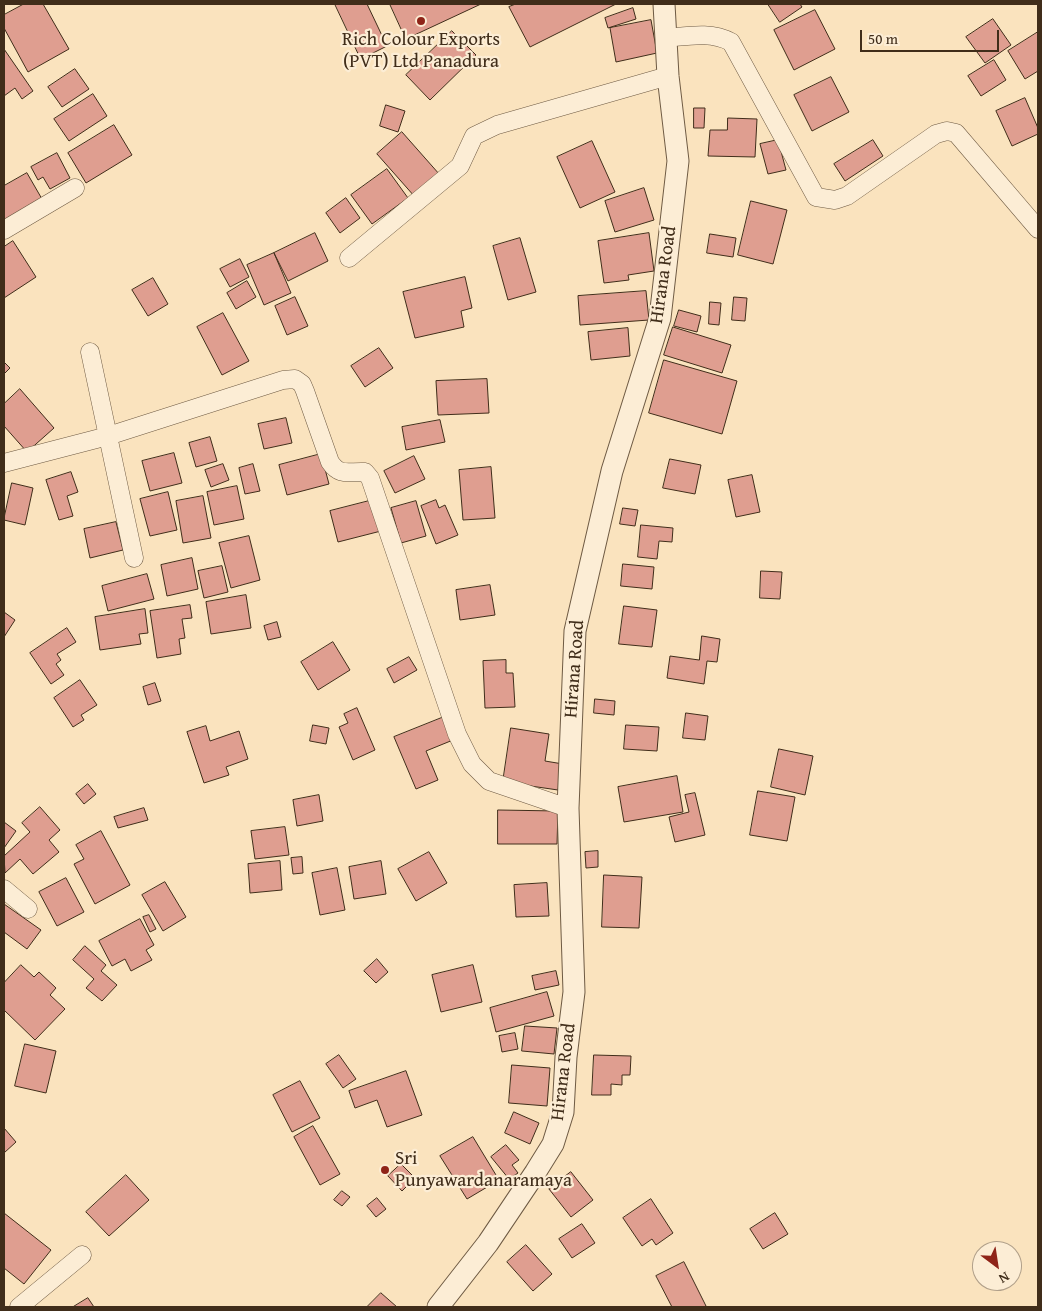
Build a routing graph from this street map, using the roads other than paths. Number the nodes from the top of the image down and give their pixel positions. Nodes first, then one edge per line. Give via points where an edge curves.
1 (664, 4) edge
2 (666, 38) junction
3 (668, 76) junction
4 (75, 188) dead end
5 (1038, 229) edge
6 (4, 230) edge
7 (349, 258) dead end
8 (90, 352) dead end
9 (108, 436) junction
10 (6, 459) edge
11 (134, 558) dead end
12 (568, 808) junction
13 (4, 889) edge
14 (28, 909) dead end
15 (82, 1255) dead end
16 (20, 1307) edge
17 (438, 1307) edge

1 - 2 street, Hirana Road
2 - 3 street, Hirana Road
2 - 5 street via 710,35 731,42 816,197 835,200 847,196 936,134 946,131 956,133
3 - 7 street via 497,125 474,136 460,166
3 - 12 street, Hirana Road via 678,161 660,318 612,471 575,631
4 - 6 street
8 - 9 street
9 - 10 street
9 - 11 street
9 - 12 street via 283,380 295,379 302,384 336,471 365,472 370,478 457,734 472,764 489,781
12 - 17 street, Hirana Road via 574,992 563,1112 552,1144 535,1173 488,1243
13 - 14 street
15 - 16 street

